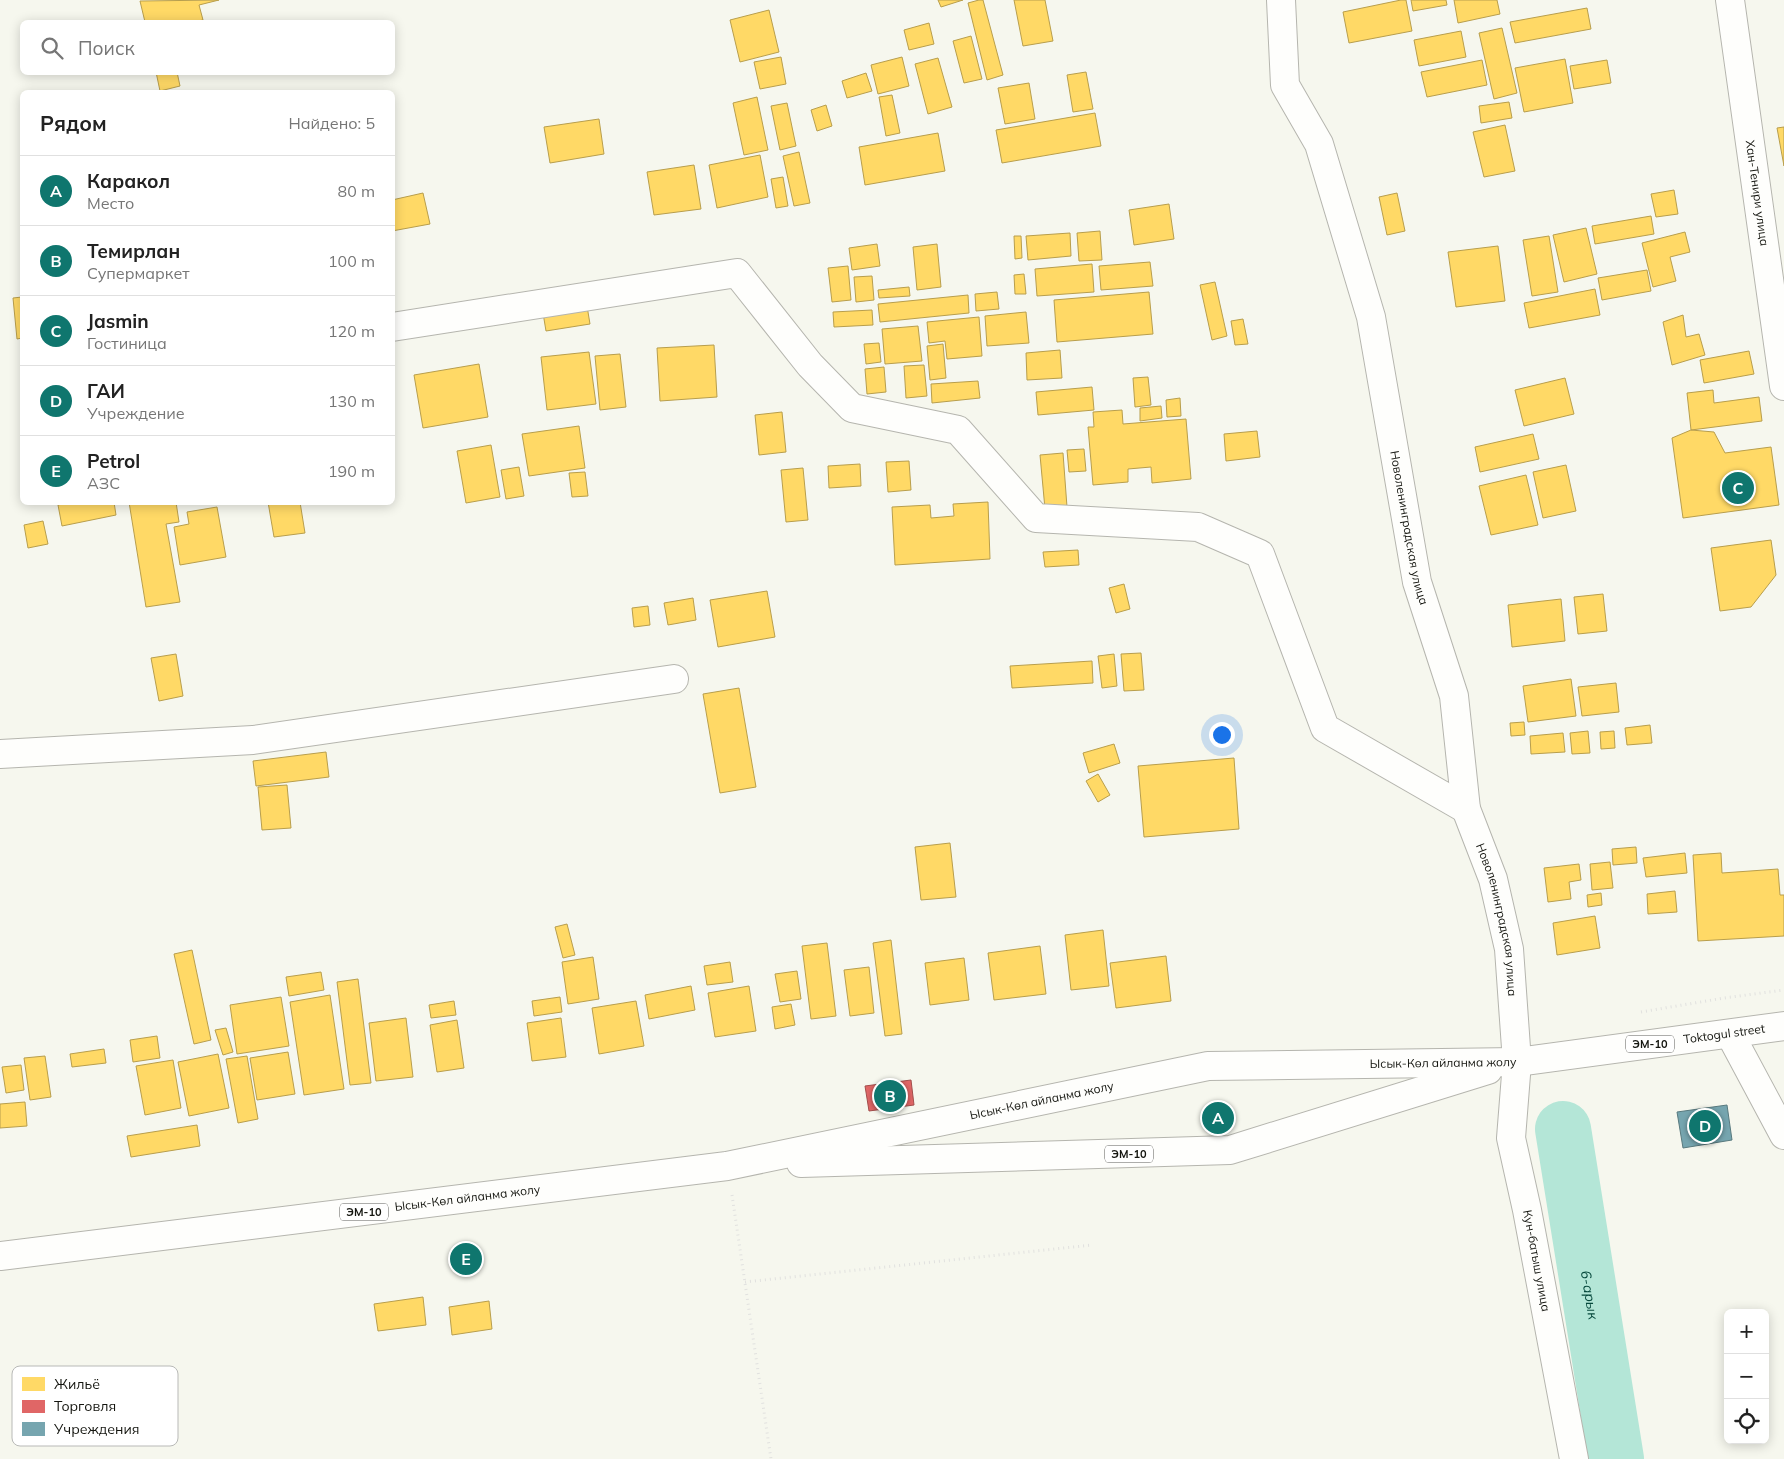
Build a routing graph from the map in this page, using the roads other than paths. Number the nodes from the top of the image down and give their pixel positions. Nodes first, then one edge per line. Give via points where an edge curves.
1 (1281, 0) edge
2 (1730, 0) edge
3 (395, 327) edge
4 (1784, 386) edge
5 (674, 679) dead end
6 (0, 754) edge
7 (1466, 810) junction
8 (1784, 1026) edge
9 (1730, 1034) junction
10 (1517, 1062) junction
11 (1784, 1134) edge
12 (727, 1166) junction
13 (0, 1256) edge
14 (1574, 1459) edge

1 - 7 main road, Новоленинградская улица via 1285,85 1319,144 1371,317 1417,582 1454,696
2 - 4 main road, Хан-Тенири улица
3 - 7 main road via 737,273 810,365 852,408 958,430 1036,518 1198,527 1260,554 1325,728
5 - 6 main road via 253,740
7 - 10 main road, Новоленинградская улица via 1493,879 1509,949
8 - 9 main road, Toktogul street / ЭМ-10
9 - 10 main road, Toktogul street / ЭМ-10
9 - 11 main road
10 - 12 main road, Ысык-Көл айланма жолу / ЭМ-10 via 1208,1066
10 - 12 main road, Ысык-Көл айланма жолу / ЭМ-10 via 1230,1150
10 - 14 main road, Кун-батыш улица via 1511,1138
12 - 13 main road, Ысык-Көл айланма жолу / ЭМ-10

